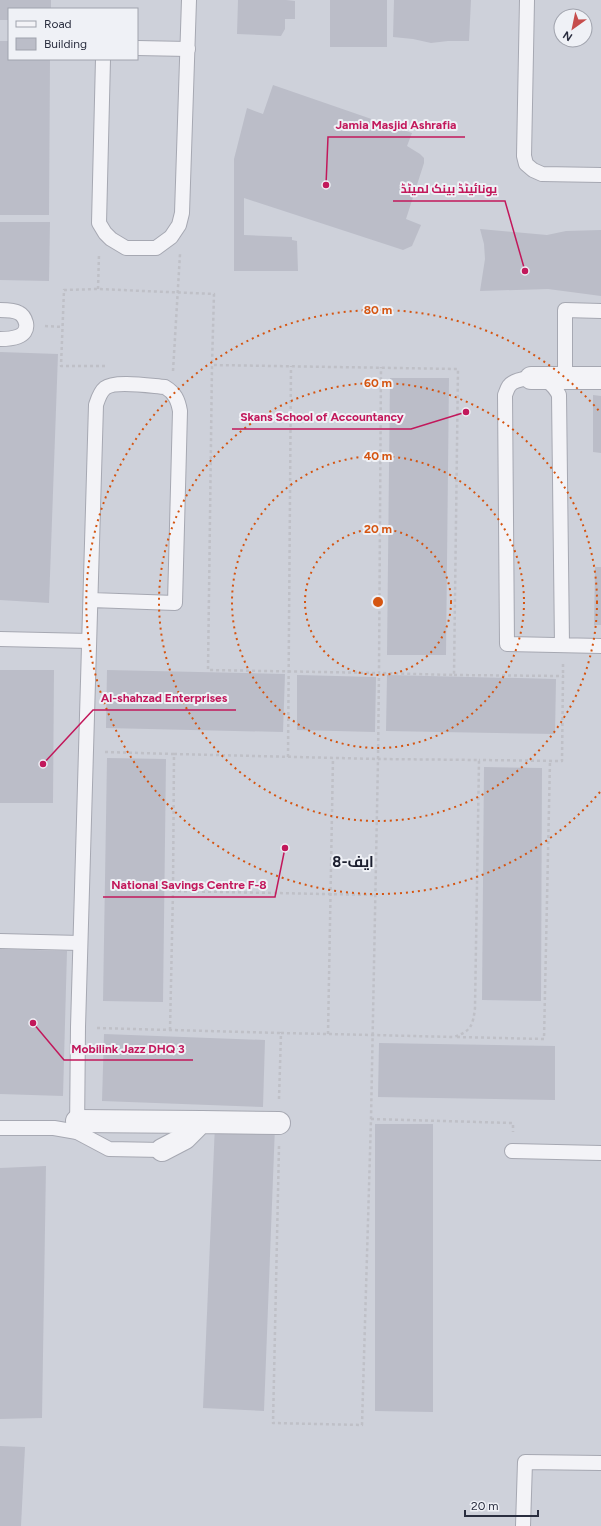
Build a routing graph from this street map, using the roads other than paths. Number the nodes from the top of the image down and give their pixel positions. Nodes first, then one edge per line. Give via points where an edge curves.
1 (189, 0) edge
2 (527, 0) edge
3 (138, 48) edge
4 (188, 49) junction
5 (103, 60) edge
6 (601, 175) edge
7 (0, 310) edge
8 (601, 311) edge
9 (0, 339) edge
10 (565, 377) junction
11 (531, 378) junction
12 (601, 378) edge
13 (90, 600) junction
14 (0, 639) edge
15 (89, 641) junction
16 (562, 645) junction
17 (601, 646) edge
18 (0, 941) edge
19 (80, 943) junction
20 (201, 1122) junction
21 (279, 1123) road end
22 (77, 1126) junction
23 (0, 1128) edge
24 (162, 1150) joint
25 (512, 1151) road end
26 (601, 1153) edge
27 (601, 1463) edge
28 (523, 1526) edge

1 - 4 lane
2 - 6 lane via 524,156 526,164 542,174
3 - 4 lane
4 - 5 lane via 182,213 179,225 171,237 156,248 126,248 111,239 99,223
7 - 9 lane via 20,313 27,325 18,337
8 - 10 lane via 565,310
10 - 11 street
10 - 12 street
11 - 16 lane via 546,380 554,386 559,395
11 - 16 lane via 518,380 509,386 505,395 507,644
13 - 13 lane via 96,405 105,388 115,384 165,387 172,391 178,400 180,411 175,603
13 - 15 lane
14 - 15 lane
15 - 19 lane
16 - 17 lane
18 - 19 lane
19 - 22 lane
20 - 21 street
20 - 22 street
20 - 24 street via 185,1138
22 - 23 lane
22 - 24 lane via 109,1149
25 - 26 lane
27 - 28 lane via 525,1462

